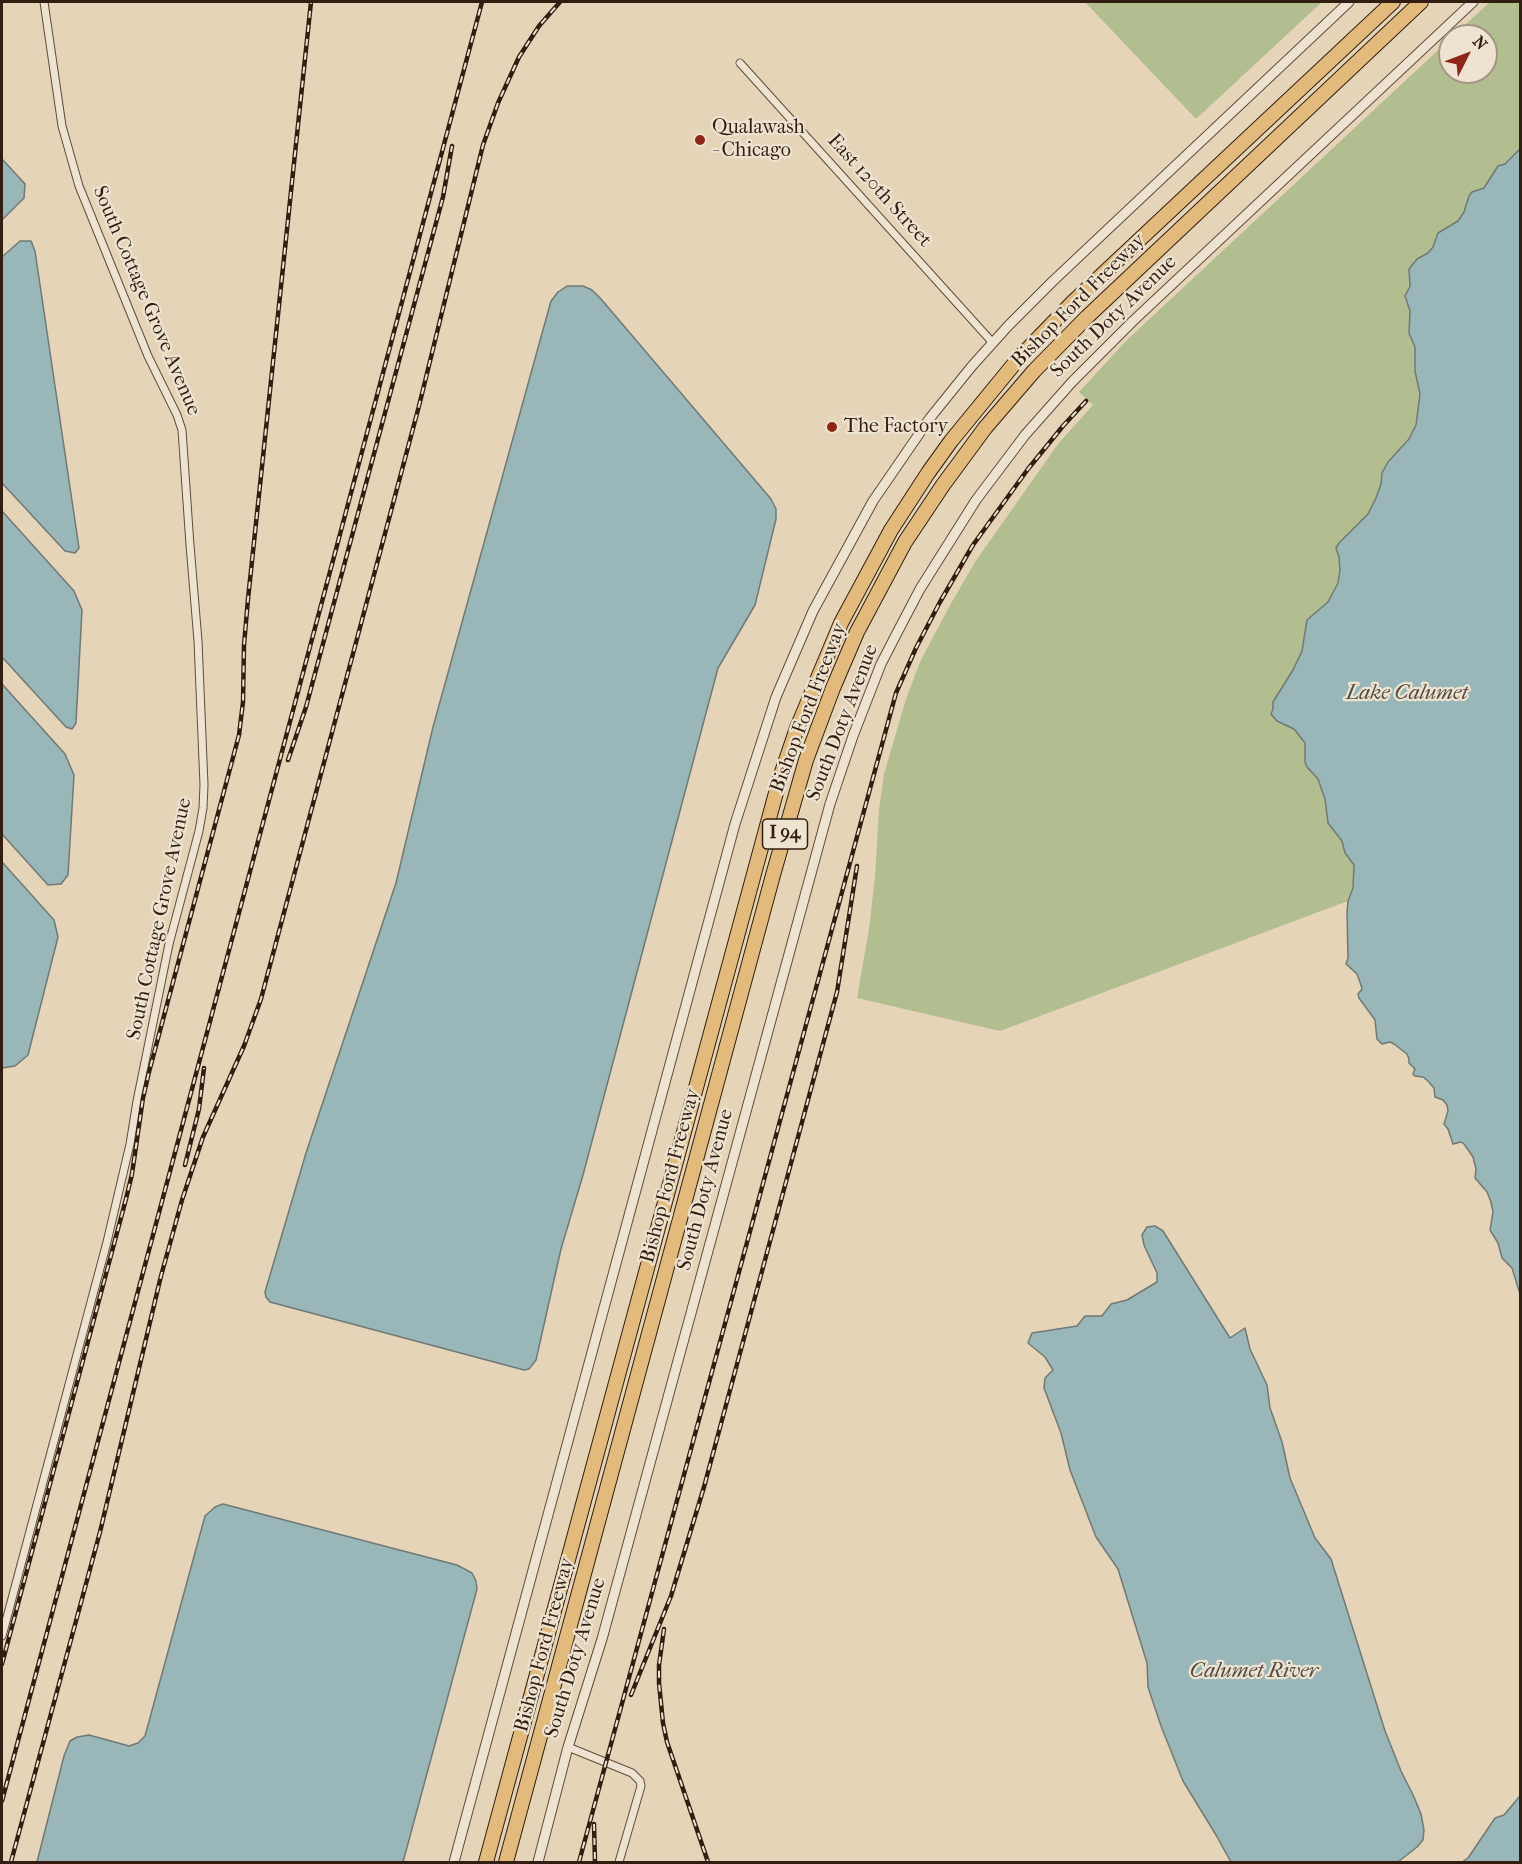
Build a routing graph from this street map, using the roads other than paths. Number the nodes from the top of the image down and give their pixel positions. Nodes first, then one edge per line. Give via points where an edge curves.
1 (44, 2) edge
2 (1349, 2) edge
3 (1393, 2) edge
4 (1421, 2) edge
5 (1473, 2) edge
6 (740, 63) dead end
7 (993, 343) junction
8 (2, 1636) edge
9 (568, 1747) junction
10 (454, 1863) edge
11 (486, 1863) edge
12 (506, 1863) edge
13 (538, 1863) edge
14 (620, 1863) edge

1 - 8 street, South Cottage Grove Avenue via 62,126 76,175 88,212 182,430 204,785 199,831 169,944 107,1242
2 - 7 street via 1053,281
3 - 11 highway, Bishop Ford Freeway / I 94 via 1073,302 1019,358 928,473 891,530 841,623 797,728 771,810
4 - 12 highway, Bishop Ford Freeway / I 94 via 1034,370 943,485 905,543 857,632 806,760 773,875
5 - 9 street, South Doty Avenue via 1066,388 976,500 898,631 853,736 831,804 602,1639
6 - 7 street, East 120th Street
7 - 10 street via 930,418 855,530 808,621 761,739
9 - 13 street, South Doty Avenue
9 - 14 street via 632,1773 640,1781

